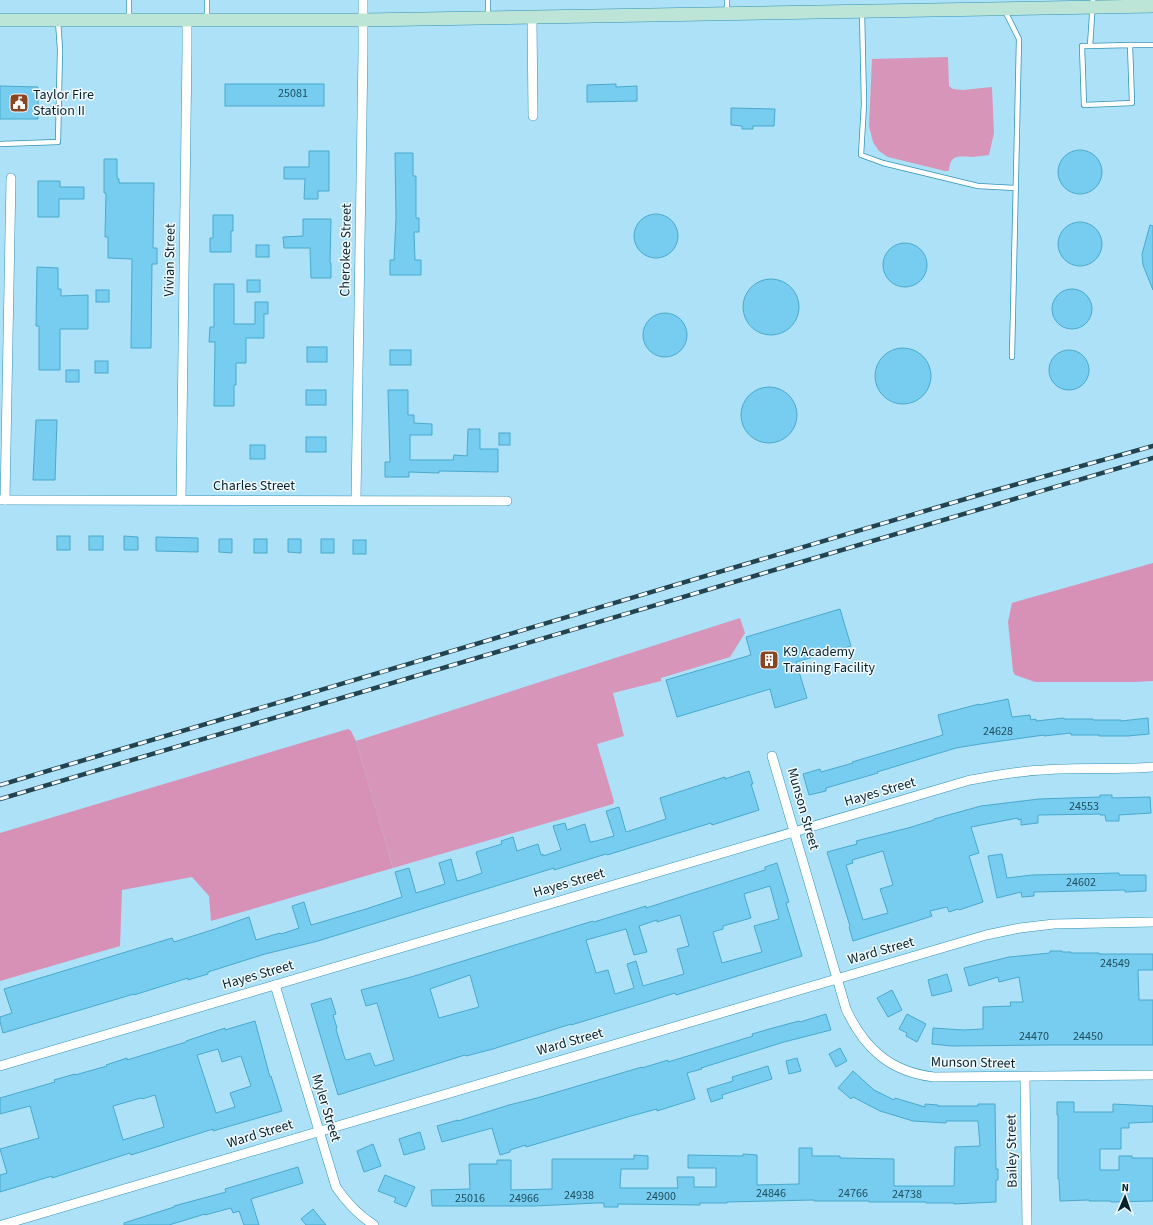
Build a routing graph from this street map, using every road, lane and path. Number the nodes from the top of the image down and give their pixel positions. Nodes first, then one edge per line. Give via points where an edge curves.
1 (129, 0) edge
2 (207, 0) edge
3 (363, 0) edge
4 (488, 0) edge
5 (727, 0) edge
6 (1092, 4) edge
7 (922, 6) edge
8 (1153, 6) edge
9 (1005, 9) junction
10 (862, 12) junction
11 (727, 14) junction
12 (532, 17) junction
13 (488, 18) junction
14 (0, 20) edge
15 (58, 20) junction
16 (129, 20) junction
17 (187, 20) junction
18 (207, 20) junction
19 (363, 20) junction
20 (1130, 45) junction
21 (1153, 45) edge
22 (1090, 46) junction
23 (533, 116) dead end
24 (0, 144) edge
25 (11, 178) dead end
26 (1015, 188) junction
27 (1012, 358) dead end
28 (2, 500) edge
29 (181, 500) junction
30 (356, 500) junction
31 (507, 501) dead end
32 (772, 756) dead end
33 (1153, 767) edge
34 (795, 831) junction
35 (1153, 922) edge
36 (837, 978) junction
37 (275, 985) junction
38 (0, 1066) edge
39 (1153, 1075) edge
40 (1026, 1077) junction
41 (318, 1131) junction
42 (13, 1223) edge
43 (2, 1225) edge
44 (374, 1225) edge
45 (1027, 1225) edge

1 - 16 lane
2 - 18 lane
3 - 19 street, Cherokee Street
4 - 13 lane
5 - 11 lane
6 - 8 main road
6 - 9 main road
6 - 22 lane
7 - 9 main road
7 - 10 main road
9 - 26 lane via 1019,39
10 - 11 main road
10 - 26 lane via 864,104 861,155 883,163 978,186
11 - 12 main road
12 - 13 main road
12 - 23 street
13 - 19 main road
14 - 15 main road
15 - 16 main road
15 - 24 lane via 58,142
16 - 17 main road
17 - 18 main road
17 - 29 street, Vivian Street
18 - 19 main road
19 - 30 street, Cherokee Street
20 - 21 lane
20 - 22 lane
20 - 22 lane via 1132,104 1084,105 1082,46
25 - 28 street
26 - 27 lane
28 - 29 street, Charles Street
29 - 30 street, Charles Street
30 - 31 street, Charles Street
32 - 34 street, Munson Street
33 - 34 street, Hayes Street via 1043,770 994,776
34 - 36 street, Munson Street
34 - 37 street, Hayes Street
35 - 36 street, Ward Street via 1054,924 1020,928 986,935
36 - 40 street, Munson Street via 846,1009 858,1032 876,1052 896,1066 913,1074 934,1077
36 - 41 street, Ward Street
37 - 38 street, Hayes Street
37 - 41 street, Myler Street
39 - 40 street, Munson Street
40 - 45 street, Bailey Street
41 - 42 street, Ward Street
41 - 44 street, Myler Street via 336,1187 357,1213
42 - 43 street, Ward Street

